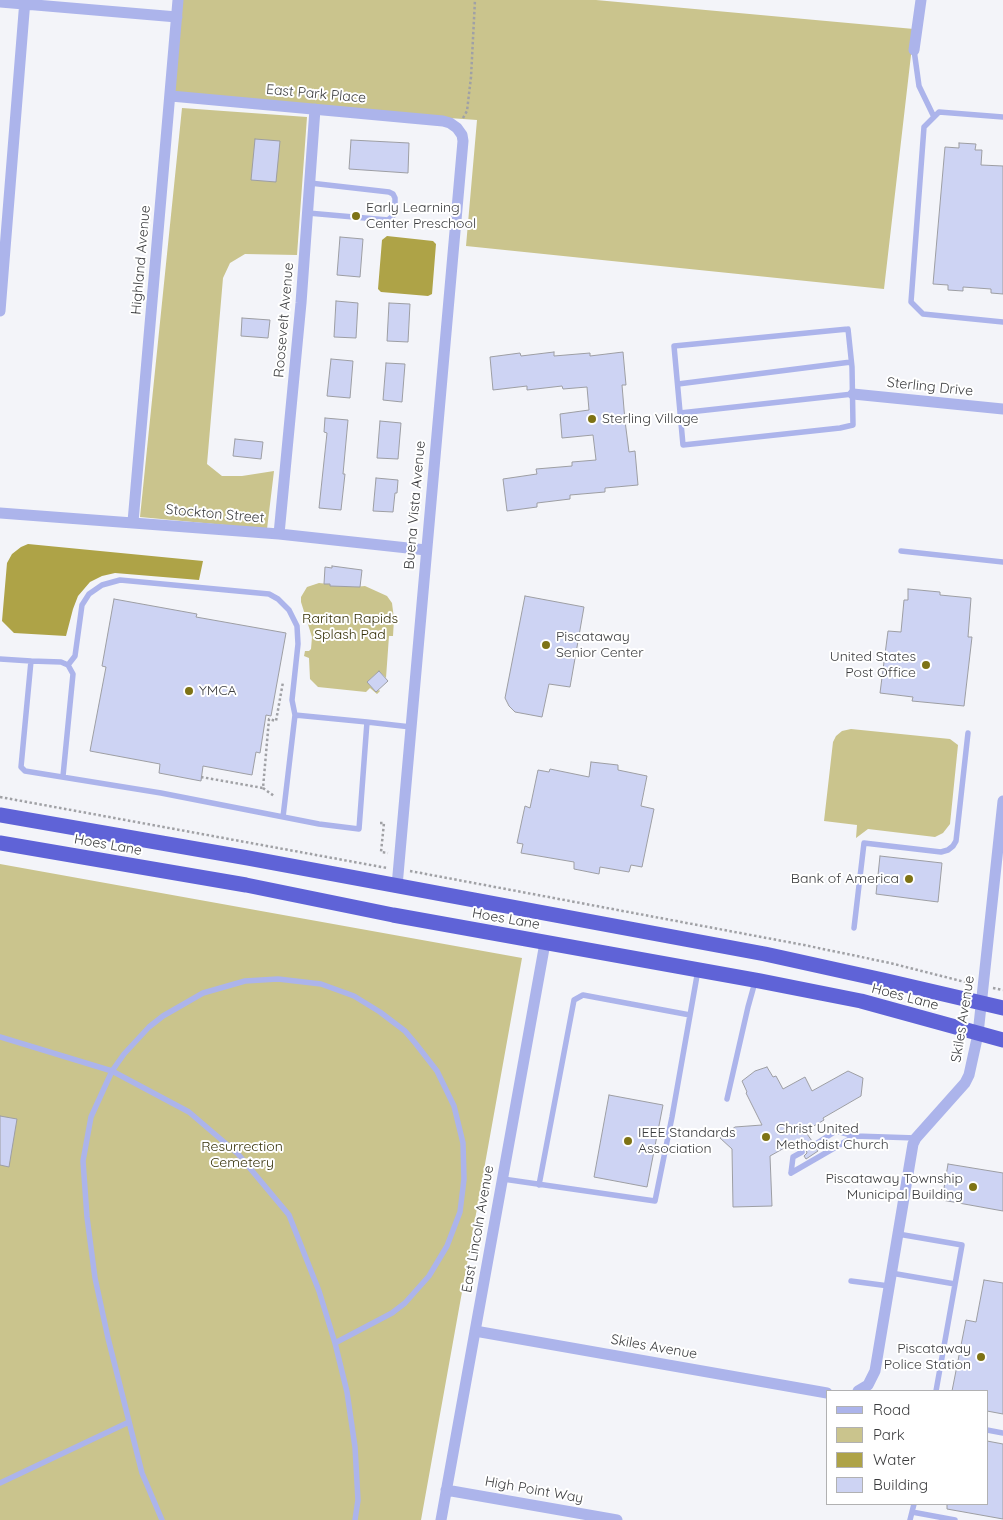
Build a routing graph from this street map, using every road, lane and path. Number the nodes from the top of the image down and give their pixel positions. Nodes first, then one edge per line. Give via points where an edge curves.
1 (178, 0) edge
2 (475, 0) edge
3 (921, 0) edge
4 (0, 2) edge
5 (25, 2) edge
6 (177, 17) junction
7 (914, 50) joint
8 (171, 96) junction
9 (315, 109) junction
10 (934, 116) junction
11 (1003, 117) edge
12 (457, 128) junction
13 (310, 183) junction
14 (308, 213) junction
15 (0, 310) edge
16 (1003, 322) edge
17 (851, 362) junction
18 (678, 384) junction
19 (853, 394) junction
20 (1003, 409) edge
21 (680, 413) junction
22 (0, 512) edge
23 (134, 522) junction
24 (279, 534) junction
25 (426, 550) junction
26 (901, 551) dead end
27 (1003, 562) edge
28 (0, 659) edge
29 (31, 660) junction
30 (68, 665) junction
31 (284, 676) dead end
32 (295, 715) junction
33 (367, 722) junction
34 (410, 727) junction
35 (968, 733) dead end
36 (63, 776) junction
37 (201, 777) dead end
38 (263, 788) junction
39 (0, 796) edge
40 (274, 796) dead end
41 (1003, 801) edge
42 (0, 815) edge
43 (283, 817) junction
44 (380, 823) dead end
45 (0, 842) edge
46 (388, 853) dead end
47 (399, 869) junction
48 (397, 886) junction
49 (854, 928) dead end
50 (545, 943) junction
51 (698, 970) junction
52 (756, 980) junction
53 (962, 981) dead end
54 (982, 1002) junction
55 (1003, 1008) edge
56 (690, 1015) junction
57 (978, 1034) junction
58 (2, 1037) edge
59 (1003, 1040) edge
60 (0, 1045) edge
61 (112, 1071) junction
62 (727, 1099) dead end
63 (855, 1136) junction
64 (916, 1138) junction
65 (814, 1144) dead end
66 (802, 1152) dead end
67 (502, 1179) junction
68 (540, 1185) junction
69 (898, 1234) junction
70 (892, 1273) junction
71 (851, 1281) dead end
72 (955, 1284) junction
73 (889, 1286) junction
74 (475, 1330) junction
75 (335, 1342) junction
76 (860, 1390) edge
77 (936, 1390) edge
78 (826, 1393) edge
79 (128, 1422) junction
80 (988, 1430) edge
81 (1003, 1433) edge
82 (0, 1483) edge
83 (446, 1490) junction
84 (914, 1505) edge
85 (912, 1512) junction
86 (162, 1520) edge
87 (355, 1520) edge
88 (441, 1520) edge
89 (617, 1520) edge
90 (910, 1520) edge
91 (955, 1520) edge

1 - 6 street, Highland Avenue
2 - 12 path via 469,98 467,111
3 - 7 street
4 - 5 street
5 - 6 street
5 - 15 street
6 - 8 street, Highland Avenue
7 - 10 lane via 919,86
8 - 9 street, East Park Place
8 - 23 street, Highland Avenue
9 - 12 street, East Park Place via 450,123
9 - 13 street, Roosevelt Avenue
10 - 11 lane via 939,112
10 - 16 lane via 924,127 911,302 923,314
12 - 25 street, Buena Vista Avenue via 463,141
13 - 14 street, Roosevelt Avenue
13 - 14 lane via 389,192 395,198 395,209 388,220
14 - 24 street, Roosevelt Avenue
17 - 18 lane
17 - 18 lane via 848,329 674,346
17 - 19 lane
18 - 21 lane
19 - 20 street, Sterling Drive
19 - 21 lane
19 - 21 lane via 853,424 751,438 683,445
22 - 23 street, Stockton Street
23 - 24 street, Stockton Street
24 - 25 street, Stockton Street
25 - 34 street, Buena Vista Avenue
26 - 27 lane
28 - 29 lane
29 - 30 lane
29 - 36 lane via 21,767 25,771
30 - 32 lane via 75,656 82,605 89,594 102,585 120,580 269,594 289,610 297,626 292,700
30 - 36 lane via 73,674
31 - 38 path via 276,721 269,719
32 - 33 lane
32 - 43 lane
33 - 34 lane
33 - 43 lane via 359,829
34 - 47 street, Buena Vista Avenue
35 - 49 lane via 956,841 942,852 864,843
36 - 43 lane
37 - 38 path
38 - 40 path
39 - 47 path
41 - 54 street, Skiles Avenue
42 - 48 highway, Hoes Lane
44 - 46 path via 384,823 381,852
45 - 50 highway, Hoes Lane via 246,885
47 - 48 street, Buena Vista Avenue
47 - 53 path via 804,945
48 - 54 highway, Hoes Lane via 765,954
50 - 51 highway, Hoes Lane
50 - 67 street, East Lincoln Avenue
51 - 52 highway, Hoes Lane
51 - 56 lane
52 - 57 highway, Hoes Lane via 861,1001
52 - 62 lane
54 - 55 highway, Hoes Lane
54 - 57 street, Skiles Avenue
56 - 68 lane via 655,1201
56 - 68 lane via 584,995 574,1000
57 - 59 highway, Hoes Lane
57 - 64 street, Skiles Avenue via 965,1083
58 - 60 lane
58 - 61 lane
61 - 75 lane via 189,1112 245,1161 289,1215
61 - 75 lane via 136,1039 179,1006 226,985 278,978 321,984 354,996 393,1021 429,1059 454,1106 463,1142 464,1179 460,1212 453,1232 418,1290 392,1314
61 - 79 lane via 91,1116 84,1161 86,1216 95,1278
63 - 64 lane
63 - 65 lane via 836,1131
63 - 66 lane via 792,1173 793,1157
64 - 69 street, Skiles Avenue
67 - 68 lane
67 - 74 street, East Lincoln Avenue
69 - 70 street, Skiles Avenue
69 - 72 lane via 962,1245
70 - 72 lane
70 - 73 street, Skiles Avenue
71 - 73 lane
72 - 77 lane
73 - 76 street, Skiles Avenue via 876,1371 868,1385
74 - 78 street, Skiles Avenue
74 - 83 street, East Lincoln Avenue
75 - 87 lane via 355,1447 358,1500
79 - 82 lane
79 - 86 lane via 142,1473
80 - 81 lane
83 - 88 street, East Lincoln Avenue
83 - 89 street, High Point Way
84 - 85 lane
85 - 90 lane
85 - 91 lane

